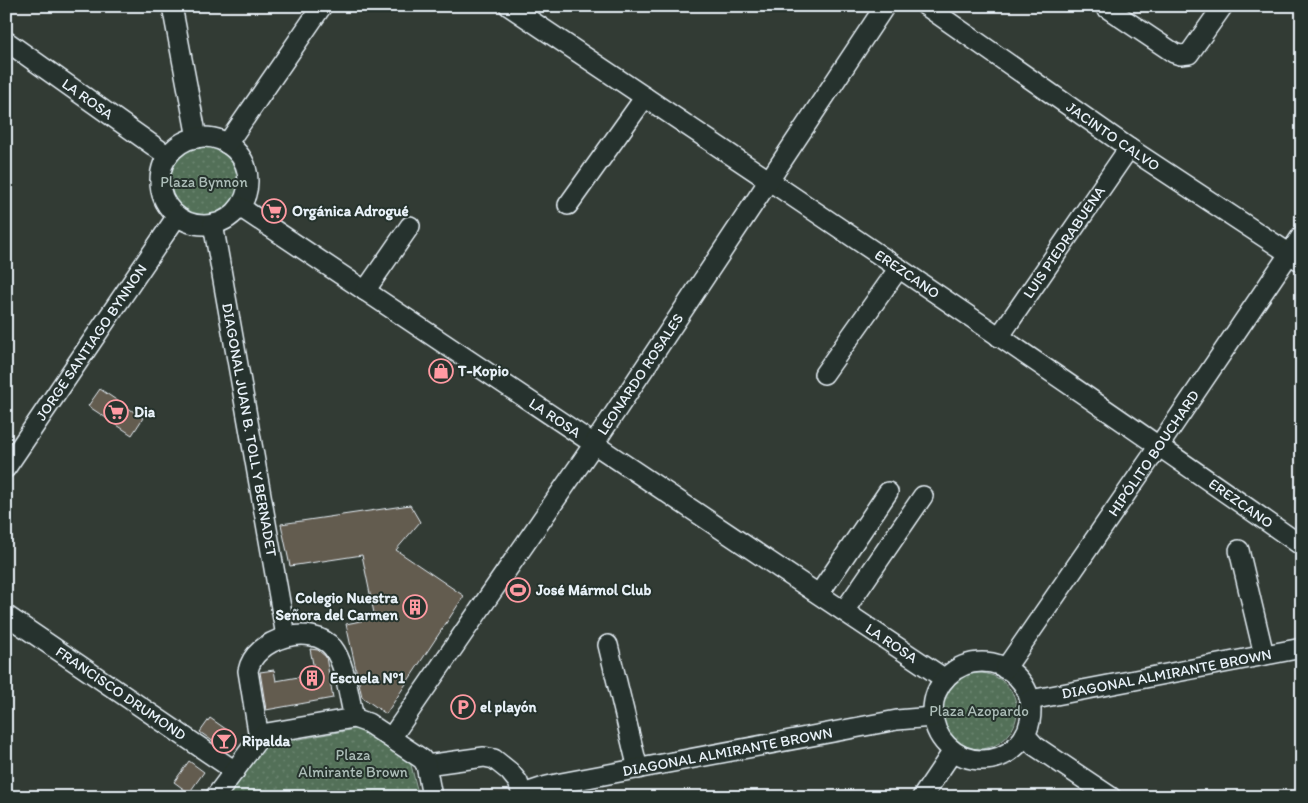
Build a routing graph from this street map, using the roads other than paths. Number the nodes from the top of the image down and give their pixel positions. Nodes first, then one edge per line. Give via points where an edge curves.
1 (172, 6) edge
2 (322, 6) edge
3 (509, 6) edge
4 (885, 6) edge
5 (926, 6) edge
6 (1104, 6) edge
7 (1223, 6) edge
8 (6, 42) edge
9 (645, 96) junction
10 (197, 138) junction
11 (227, 144) junction
12 (1128, 148) junction
13 (168, 156) junction
14 (769, 180) junction
15 (568, 205) dead end
16 (240, 207) junction
17 (177, 216) junction
18 (214, 224) junction
19 (410, 226) dead end
20 (1302, 235) edge
21 (1295, 258) edge
22 (899, 268) junction
23 (365, 291) junction
24 (998, 337) junction
25 (824, 374) dead end
26 (594, 444) junction
27 (1159, 446) junction
28 (6, 468) edge
29 (888, 492) dead end
30 (923, 496) dead end
31 (1302, 546) edge
32 (1239, 550) dead end
33 (819, 594) junction
34 (844, 611) junction
35 (6, 615) edge
36 (286, 636) junction
37 (608, 645) dead end
38 (1302, 648) edge
39 (1264, 655) junction
40 (1005, 669) junction
41 (945, 679) junction
42 (1030, 700) junction
43 (354, 718) junction
44 (932, 718) junction
45 (1025, 735) junction
46 (259, 738) junction
47 (391, 738) junction
48 (953, 751) junction
49 (426, 765) junction
50 (638, 769) junction
51 (235, 771) junction
52 (563, 790) edge
53 (523, 796) edge
54 (215, 797) edge
55 (432, 797) edge
56 (922, 797) edge
57 (1110, 797) edge

1 - 10 street
2 - 11 street
3 - 9 street, EREZCANO
4 - 14 street, LEONARDO ROSALES
5 - 12 street, JACINTO CALVO
6 - 7 street via 1180,55 1189,54
8 - 13 street, LA ROSA
9 - 14 street, EREZCANO
9 - 15 street
10 - 11 street
10 - 13 street via 186,141
11 - 16 street via 238,153 248,180
12 - 21 street, JACINTO CALVO
12 - 24 street, LUIS PIEDRABUENA
13 - 17 street via 162,168 161,188 168,206
14 - 22 street, EREZCANO
14 - 26 street, LEONARDO ROSALES
16 - 18 street via 230,217
16 - 23 street, LA ROSA
17 - 18 street via 189,223
17 - 28 street, JORGE SANTIAGO BYNNON
18 - 36 street, DIAGONAL JUAN B. TOLL Y BERNADET
19 - 23 street
20 - 21 street, HIPÓLITO BOUCHARD
21 - 27 street, HIPÓLITO BOUCHARD
22 - 24 street, EREZCANO
22 - 25 street
23 - 26 street, LA ROSA
24 - 27 street, EREZCANO
26 - 33 street, LA ROSA
26 - 47 street, LEONARDO ROSALES
27 - 31 street, EREZCANO
27 - 40 street, HIPÓLITO BOUCHARD
29 - 33 street
30 - 34 street
32 - 39 street
33 - 34 street, LA ROSA
34 - 41 street, LA ROSA
35 - 51 street, FRANCISCO DRUMOND
36 - 43 street via 316,638 332,647 340,661
36 - 46 street via 266,646 249,665
37 - 50 street
38 - 39 street, DIAGONAL ALMIRANTE BROWN
39 - 42 street, DIAGONAL ALMIRANTE BROWN
40 - 41 street via 984,662 968,664
40 - 42 street via 1024,685
41 - 44 street via 936,693
42 - 45 street via 1030,718
43 - 46 street via 271,731
43 - 47 street
44 - 48 street via 937,733
44 - 50 street, DIAGONAL ALMIRANTE BROWN via 897,720
45 - 48 street via 1003,756 989,760 974,760
45 - 57 street via 1035,746
46 - 51 street
47 - 49 street
48 - 56 street
49 - 53 street, DIAGONAL ALMIRANTE BROWN via 484,757 494,759 509,770
49 - 55 street
50 - 52 street, DIAGONAL ALMIRANTE BROWN
51 - 54 street
52 - 53 street, DIAGONAL ALMIRANTE BROWN via 547,786

